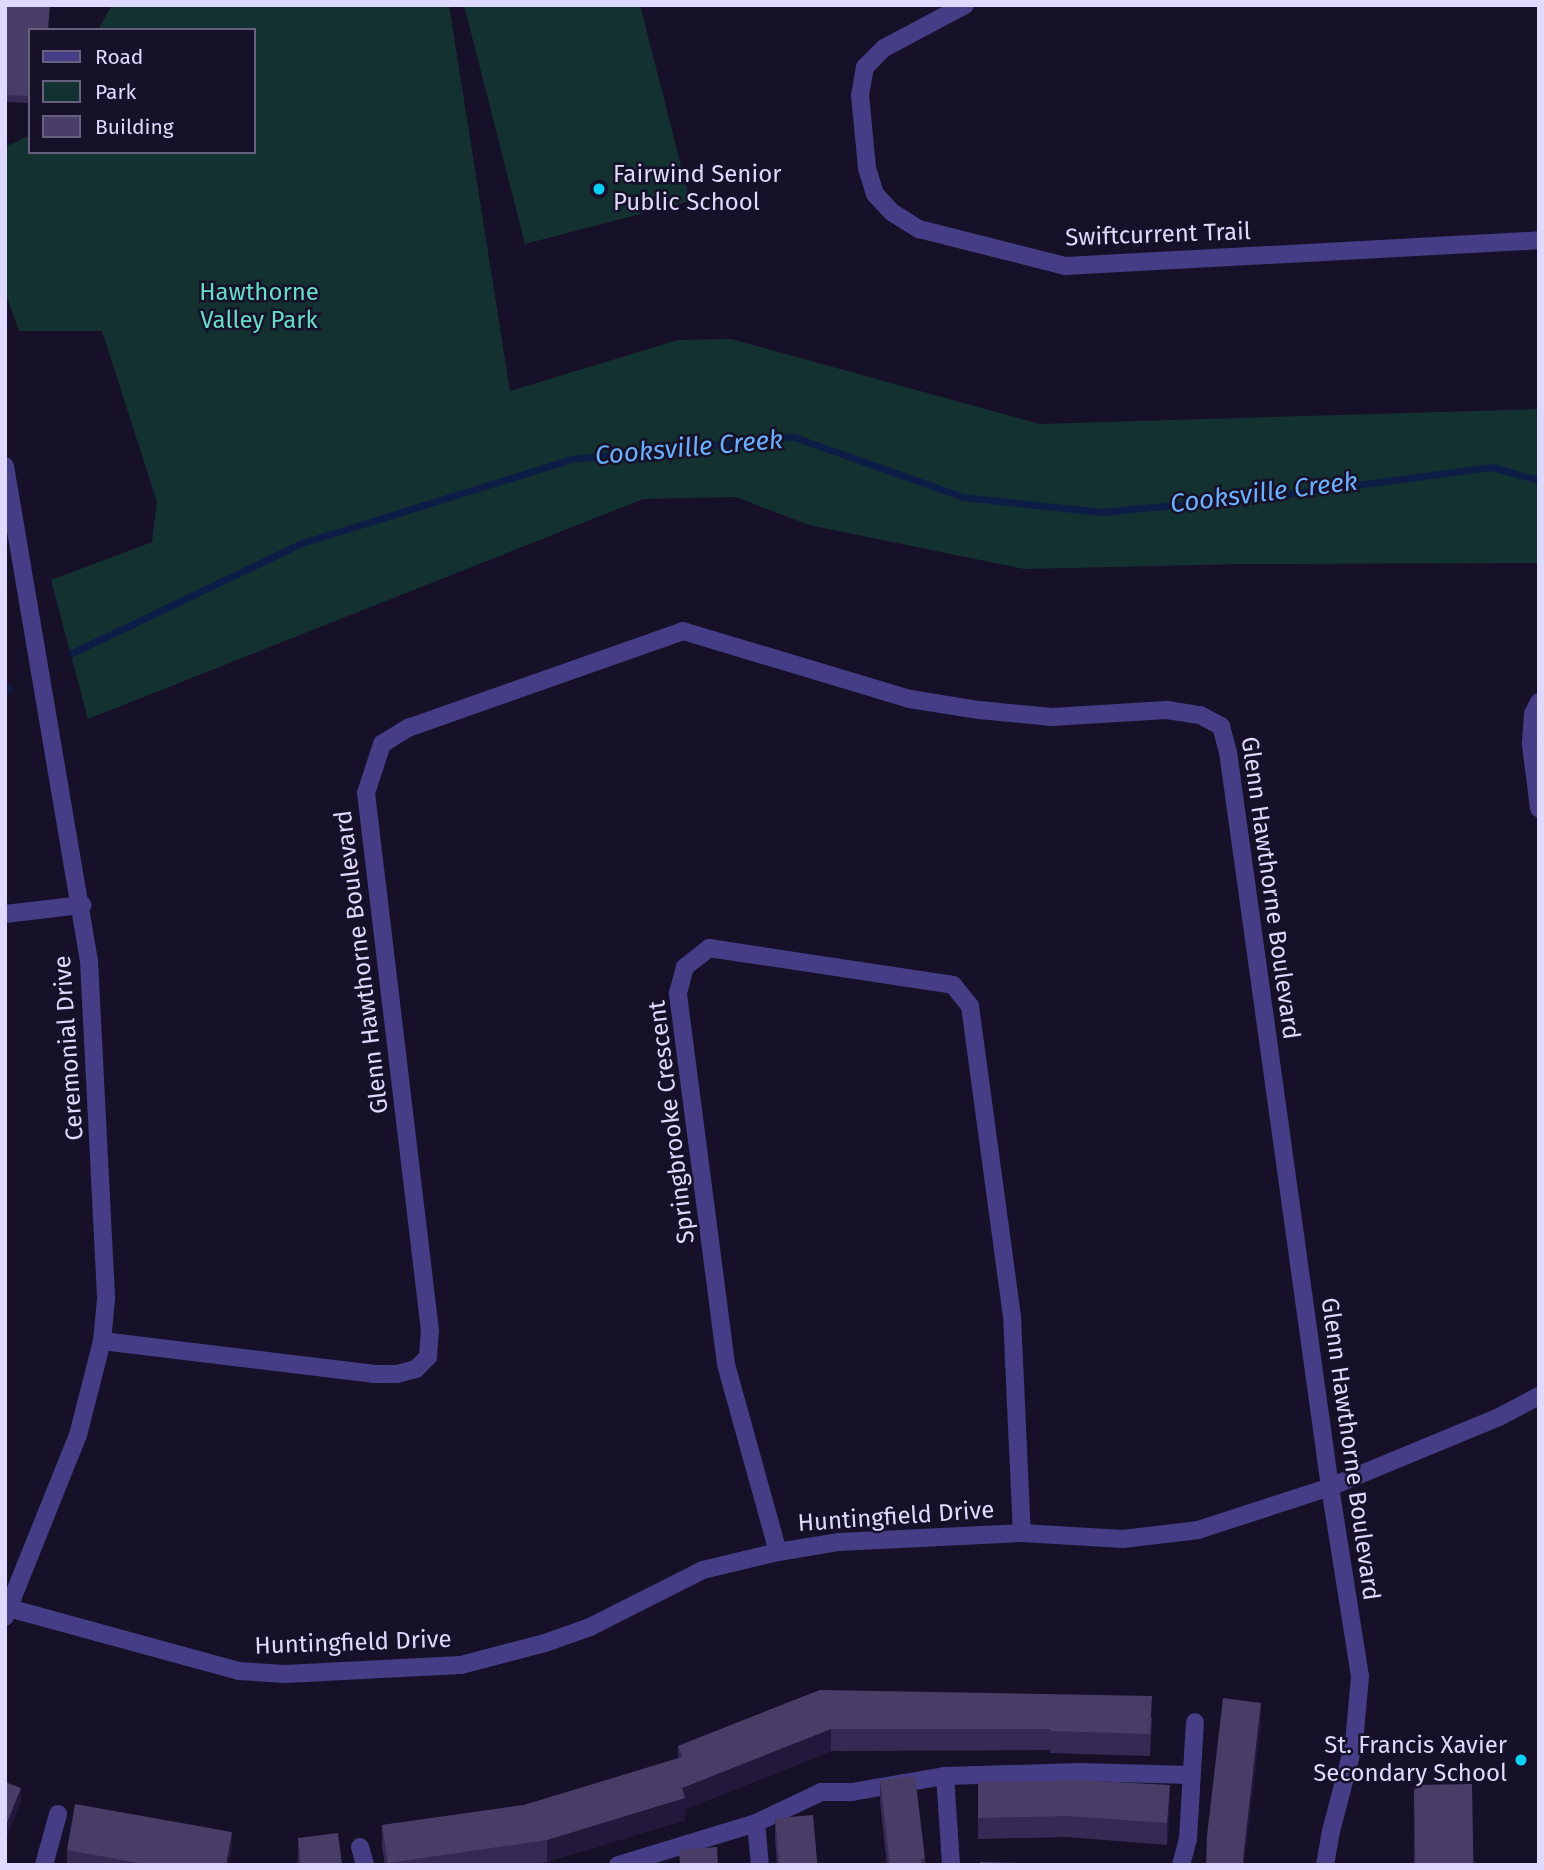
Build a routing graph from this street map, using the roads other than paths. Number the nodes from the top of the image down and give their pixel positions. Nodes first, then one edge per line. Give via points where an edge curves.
1 (965, 5) edge
2 (1539, 240) edge
3 (5, 466) edge
4 (1539, 702) edge
5 (1539, 808) edge
6 (82, 905) junction
7 (5, 914) edge
8 (102, 1341) junction
9 (1539, 1396) edge
10 (1330, 1487) junction
11 (1022, 1533) junction
12 (778, 1552) junction
13 (6, 1611) edge
14 (1195, 1722) dead end
15 (1191, 1775) junction
16 (945, 1776) junction
17 (58, 1814) dead end
18 (757, 1823) junction
19 (44, 1865) edge
20 (618, 1865) edge
21 (760, 1865) edge
22 (951, 1865) edge
23 (1181, 1865) edge
24 (1325, 1865) edge

1 - 2 street, Swiftcurrent Trail via 884,48 865,67 860,95 867,168 875,194 893,213 919,229 1065,266
3 - 6 street, Ceremonial Drive
4 - 5 street via 1533,714 1531,745
6 - 7 street
6 - 8 street, Ceremonial Drive via 106,1258
8 - 10 street, Glenn Hawthorne Boulevard via 373,1374 416,1369 428,1357 430,1331 366,793 382,744 408,727 682,631 924,701 1052,717 1167,710 1200,715 1221,726
8 - 13 street, Ceremonial Drive via 78,1435
9 - 10 street, Huntingfield Drive
10 - 11 street, Huntingfield Drive via 1198,1530 1123,1539
10 - 24 street, Glenn Hawthorne Boulevard via 1360,1676 1354,1743
11 - 12 street, Huntingfield Drive via 839,1542
11 - 12 street, Springbrooke Crescent via 1013,1317 970,1006 953,985 709,948 685,967 678,993 726,1364
12 - 13 street, Huntingfield Drive via 703,1570 590,1627 461,1665 285,1674 239,1671
14 - 15 street
15 - 16 street
15 - 23 street via 1188,1839
16 - 18 street via 852,1792 821,1792
16 - 22 street
17 - 19 street
18 - 20 street
18 - 21 street

